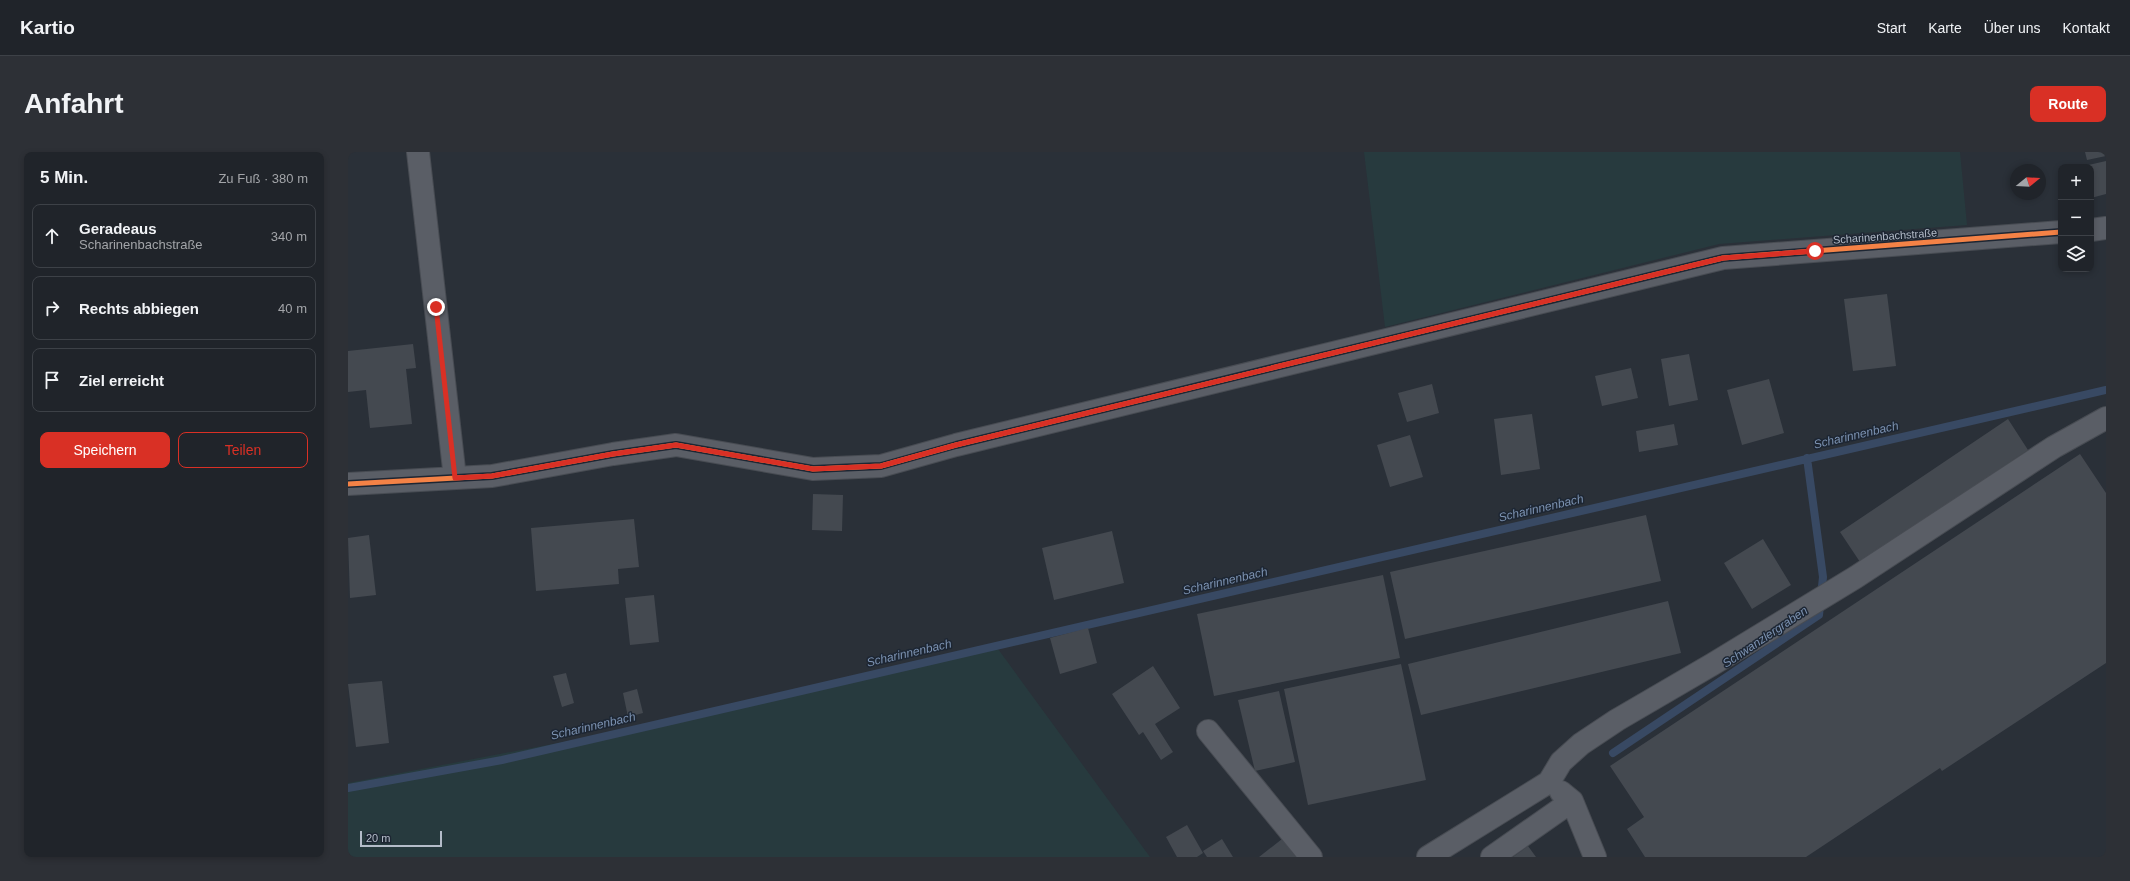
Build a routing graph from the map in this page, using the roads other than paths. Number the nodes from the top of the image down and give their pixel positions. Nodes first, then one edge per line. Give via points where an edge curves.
1 (418, 152) edge
2 (2106, 228) edge
3 (2094, 230) edge
4 (2058, 232) edge
5 (2106, 418) edge
6 (455, 478) junction
7 (348, 484) edge
8 (1208, 731) dead end
9 (1549, 782) junction
10 (1572, 801) junction
11 (1311, 857) edge
12 (1428, 857) edge
13 (1492, 857) edge
14 (1595, 857) edge

1 - 6 street
2 - 3 street
4 - 6 street, Scharinenbachstraße via 1723,258 963,443 881,466 813,469 676,445 492,476
5 - 9 street via 2054,447 1839,587 1617,720 1581,744 1561,762
6 - 7 street, Scharinenbachstraße
8 - 11 street
9 - 10 street
9 - 12 street
10 - 13 street
10 - 14 street

